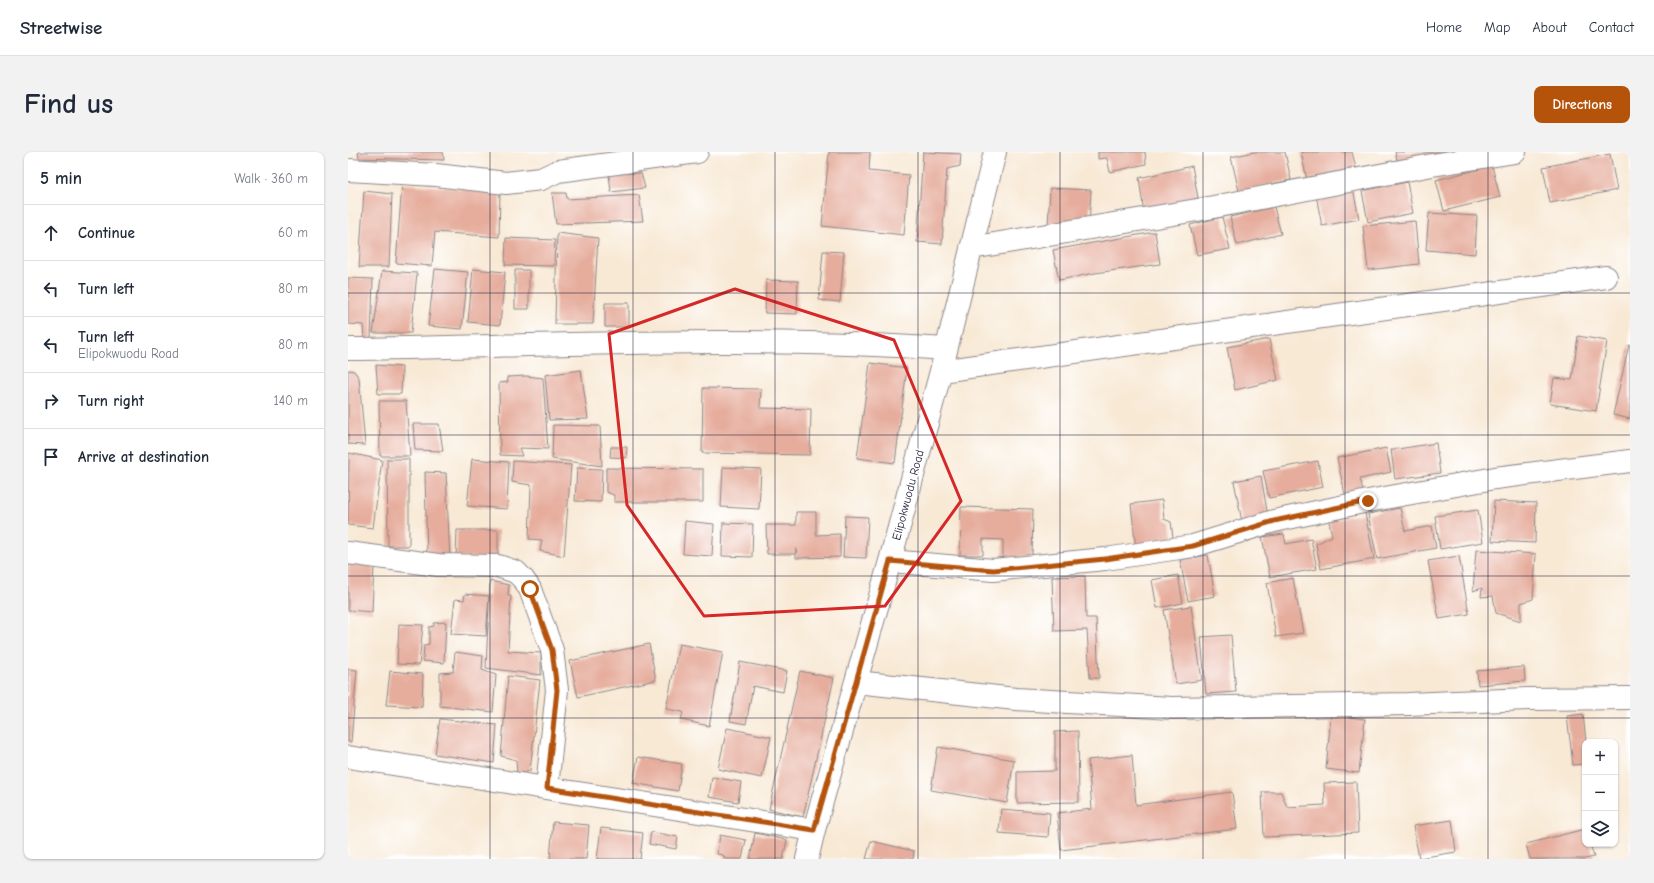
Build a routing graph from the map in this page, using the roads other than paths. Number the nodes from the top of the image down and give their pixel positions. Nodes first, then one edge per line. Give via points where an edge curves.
1 (698, 152) edge
2 (994, 152) edge
3 (1515, 152) edge
4 (557, 162) edge
5 (348, 170) edge
6 (971, 248) junction
7 (1606, 277) dead end
8 (348, 349) edge
9 (946, 349) junction
10 (941, 371) junction
11 (1630, 461) edge
12 (348, 553) edge
13 (890, 561) junction
14 (856, 682) junction
15 (1630, 698) edge
16 (348, 757) edge
17 (547, 788) junction
18 (814, 830) junction
19 (807, 859) edge

1 - 4 street
2 - 6 street, Elipokwuodu Road
3 - 6 street
4 - 5 street via 542,179 506,183 436,175
6 - 9 street, Elipokwuodu Road
7 - 10 street
8 - 9 street via 797,342
9 - 10 street, Elipokwuodu Road
10 - 13 street, Elipokwuodu Road
11 - 13 street via 1495,478 1368,501 1274,521 1193,546 1105,559 993,570
12 - 17 street via 438,565 498,566 516,572 523,579 530,589 552,650 557,690
13 - 14 street, Elipokwuodu Road
14 - 15 street via 1016,699 1172,708
14 - 18 street, Elipokwuodu Road
16 - 17 street
17 - 18 street
18 - 19 street, Elipokwuodu Road

